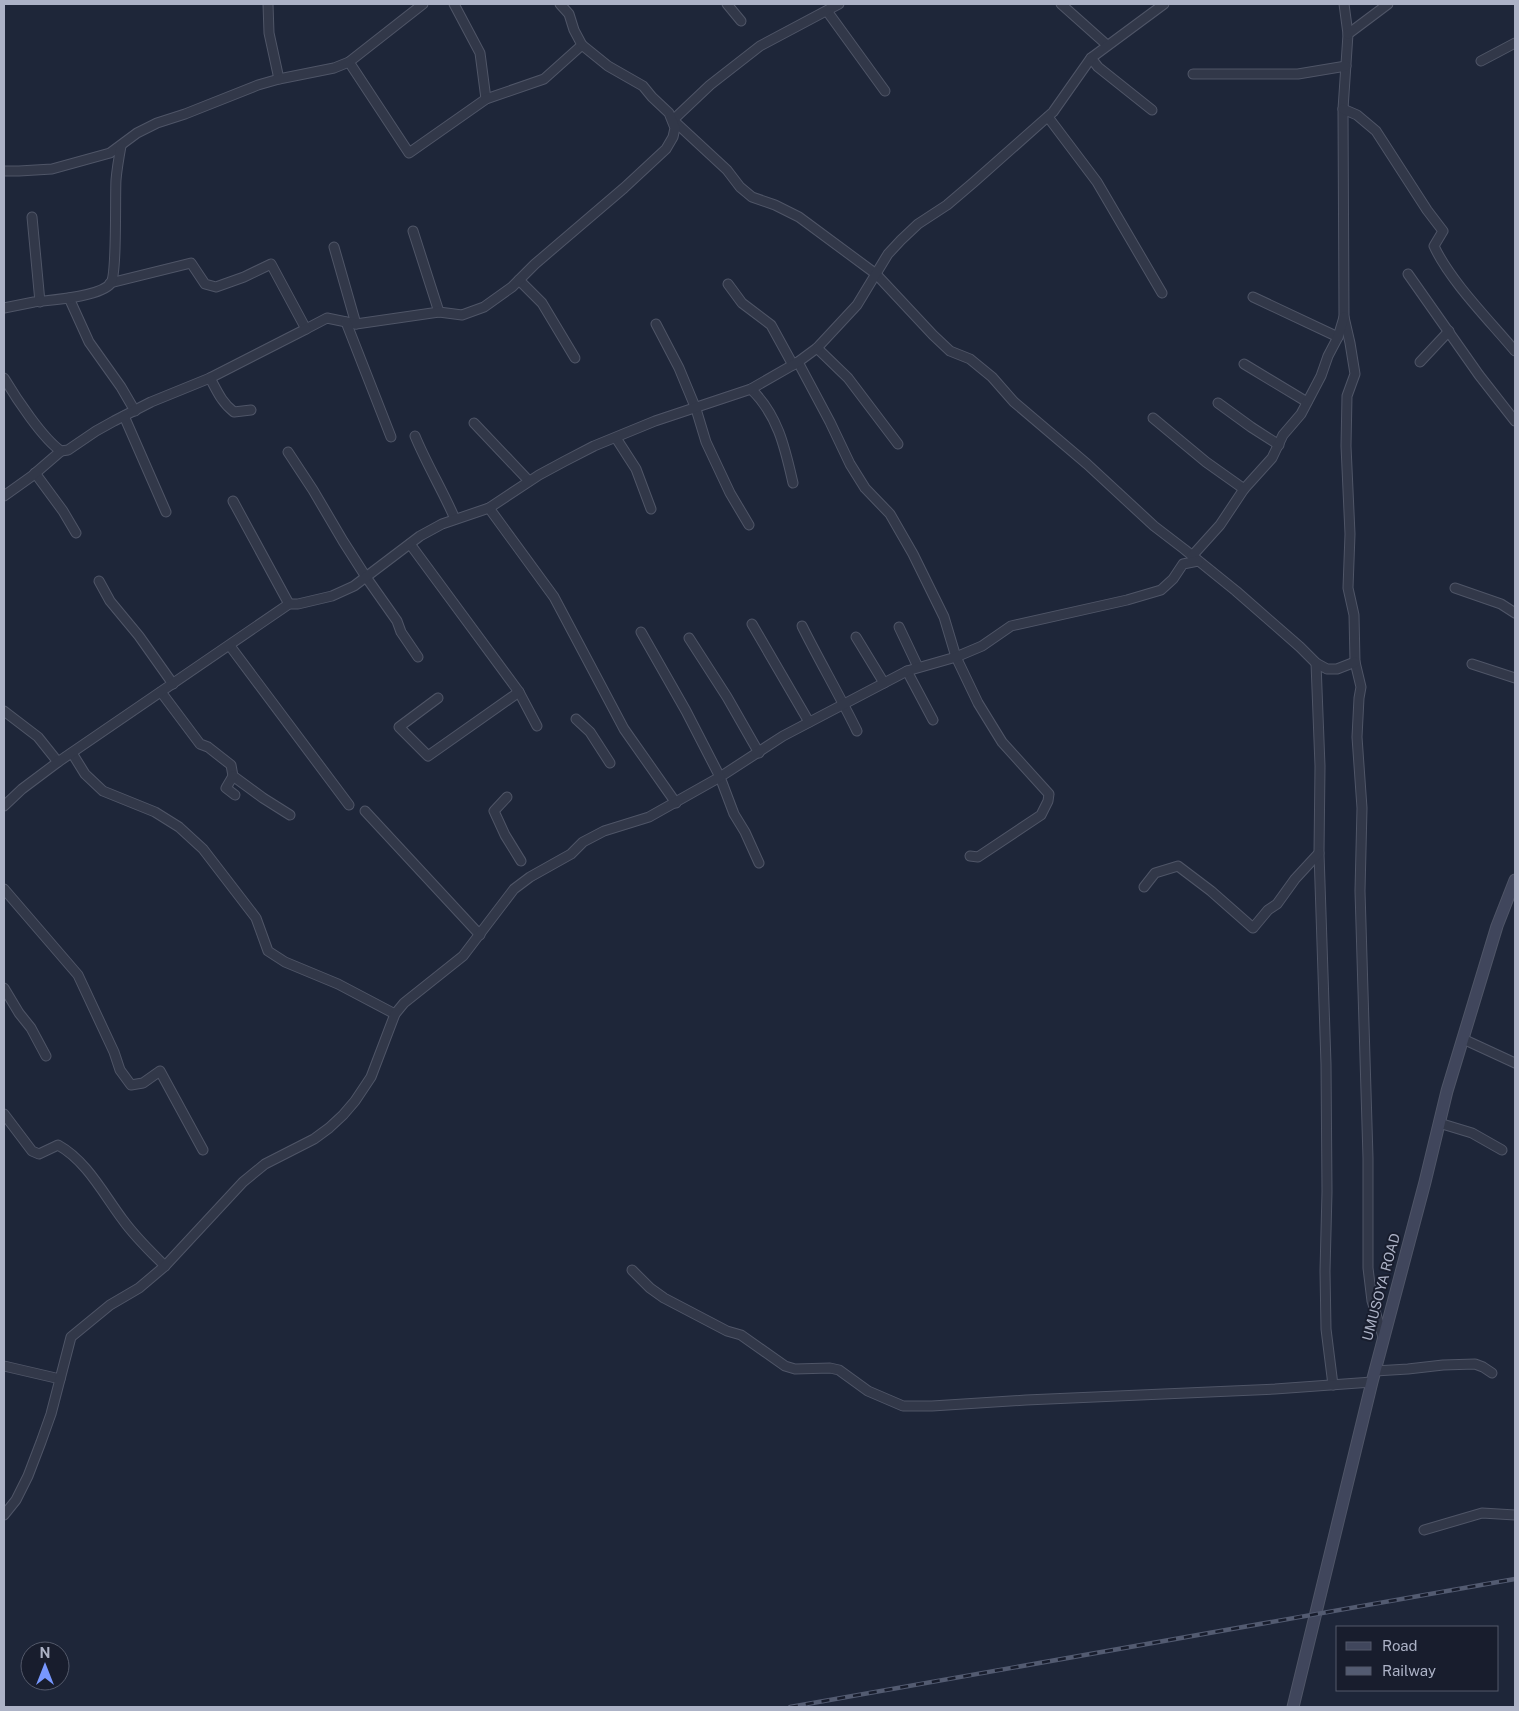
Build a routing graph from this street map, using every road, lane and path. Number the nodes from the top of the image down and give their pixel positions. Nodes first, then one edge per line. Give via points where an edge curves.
1 (268, 4) edge
2 (423, 4) edge
3 (454, 4) edge
4 (560, 4) edge
5 (727, 4) edge
6 (839, 4) edge
7 (1061, 4) edge
8 (1164, 4) edge
9 (1344, 4) edge
10 (1388, 4) edge
11 (827, 11) junction
12 (741, 21) dead end
13 (1348, 34) junction
14 (1515, 43) edge
15 (582, 44) junction
16 (1107, 45) junction
17 (1091, 58) junction
18 (349, 62) junction
19 (1481, 62) dead end
20 (1346, 66) junction
21 (1193, 74) dead end
22 (279, 79) junction
23 (885, 91) dead end
24 (486, 99) junction
25 (1343, 109) junction
26 (1152, 110) dead end
27 (1048, 117) junction
28 (673, 120) junction
29 (121, 146) junction
30 (4, 170) edge
31 (32, 217) dead end
32 (413, 232) dead end
33 (334, 248) dead end
34 (876, 274) junction
35 (1408, 274) dead end
36 (519, 280) junction
37 (110, 283) junction
38 (728, 284) dead end
39 (1162, 293) dead end
40 (1253, 297) dead end
41 (69, 298) junction
42 (40, 302) junction
43 (4, 308) edge
44 (439, 312) junction
45 (1344, 317) junction
46 (346, 322) junction
47 (356, 324) junction
48 (656, 324) dead end
49 (306, 329) junction
50 (1449, 331) junction
51 (1338, 337) junction
52 (817, 348) junction
53 (1515, 352) edge
54 (575, 358) dead end
55 (1420, 362) dead end
56 (796, 364) junction
57 (1244, 364) dead end
58 (4, 378) edge
59 (210, 378) junction
60 (751, 389) junction
61 (1307, 402) junction
62 (1218, 403) dead end
63 (696, 409) junction
64 (251, 410) dead end
65 (134, 411) junction
66 (124, 416) junction
67 (1153, 418) dead end
68 (1515, 421) edge
69 (474, 423) dead end
70 (415, 436) dead end
71 (391, 437) dead end
72 (616, 438) junction
73 (898, 444) dead end
74 (1279, 445) junction
75 (61, 451) junction
76 (288, 452) dead end
77 (36, 473) junction
78 (529, 482) junction
79 (793, 483) dead end
80 (1244, 489) junction
81 (4, 496) edge
82 (233, 501) dead end
83 (489, 508) junction
84 (651, 509) dead end
85 (166, 512) dead end
86 (455, 519) junction
87 (749, 524) dead end
88 (76, 533) dead end
89 (410, 544) junction
90 (1195, 558) junction
91 (366, 577) junction
92 (99, 582) dead end
93 (1455, 588) dead end
94 (289, 604) junction
95 (1515, 613) edge
96 (752, 624) dead end
97 (802, 626) dead end
98 (899, 626) dead end
99 (641, 632) dead end
100 (856, 637) dead end
101 (689, 638) dead end
102 (230, 646) junction
103 (956, 657) junction
104 (418, 658) dead end
105 (1355, 662) junction
106 (1316, 663) junction
107 (1472, 664) dead end
108 (918, 667) junction
109 (907, 671) junction
110 (1515, 678) edge
111 (884, 683) junction
112 (173, 684) junction
113 (161, 692) junction
114 (519, 692) junction
115 (438, 698) dead end
116 (844, 704) junction
117 (4, 711) edge
118 (576, 719) dead end
119 (932, 720) dead end
120 (810, 722) junction
121 (537, 726) dead end
122 (857, 731) dead end
123 (72, 752) junction
124 (759, 753) junction
125 (58, 762) junction
126 (610, 764) dead end
127 (233, 776) junction
128 (720, 777) junction
129 (235, 795) dead end
130 (507, 797) dead end
131 (676, 803) junction
132 (349, 805) dead end
133 (4, 806) edge
134 (365, 811) dead end
135 (290, 814) dead end
136 (1319, 853) junction
137 (970, 856) dead end
138 (521, 861) dead end
139 (759, 863) dead end
140 (1515, 880) edge
141 (1144, 887) dead end
142 (4, 889) edge
143 (480, 935) junction
144 (4, 988) edge
145 (395, 1014) junction
146 (1463, 1039) junction
147 (46, 1056) dead end
148 (1515, 1063) edge
149 (4, 1114) edge
150 (1439, 1123) junction
151 (203, 1150) dead end
152 (1502, 1150) dead end
153 (165, 1266) junction
154 (632, 1270) dead end
155 (1383, 1337) junction
156 (4, 1366) edge
157 (1492, 1373) dead end
158 (1373, 1376) junction
159 (60, 1379) junction
160 (1333, 1384) junction
161 (1515, 1514) edge
162 (4, 1515) edge
163 (1424, 1530) dead end
164 (1293, 1707) edge

1 - 22 street via 269,33
2 - 18 street
3 - 24 street via 480,53
4 - 15 street via 569,14
5 - 12 street
6 - 11 street
7 - 16 street
8 - 16 street
9 - 13 street
10 - 13 street
11 - 23 street
11 - 28 street via 760,46 710,85
13 - 20 street
14 - 19 street
15 - 24 street via 544,79
15 - 28 street via 608,66 643,86
16 - 17 street
17 - 26 street
17 - 27 street
18 - 22 street
18 - 24 street via 410,153
20 - 21 street via 1298,74
20 - 25 street
22 - 29 street via 157,123
25 - 45 street
25 - 53 street via 1357,115 1376,131 1443,231 1434,246 1440,259
27 - 34 street via 974,182 918,224 888,254
27 - 39 street via 1097,182
28 - 34 street via 727,170 740,188 752,197 798,217
28 - 36 street via 673,137 666,149
29 - 30 street via 110,154 52,169
29 - 37 street via 116,179 114,268
31 - 42 street
32 - 44 street
33 - 47 street
34 - 52 street via 857,305
34 - 90 street via 950,351 970,359 992,377 1014,402 1154,526
35 - 50 street
36 - 44 street via 484,307 462,315
36 - 54 street via 542,303
37 - 41 street via 100,290
37 - 49 street via 191,263 205,284 216,287 271,264
38 - 56 street via 742,303 771,325
40 - 51 street
41 - 42 street
41 - 65 street via 90,342
42 - 43 street
44 - 47 street
45 - 51 street
45 - 105 street via 1355,374 1348,396 1346,446 1350,534 1348,588 1354,616
46 - 47 street
46 - 49 street via 327,318
46 - 71 street
48 - 63 street
49 - 59 street
50 - 55 street
50 - 68 street
51 - 61 street
52 - 56 street
52 - 73 street via 848,378
56 - 60 street
56 - 103 street via 850,464 865,488 890,514 913,554 944,617
57 - 61 street
58 - 75 street via 35,423
59 - 64 street via 234,412
59 - 65 street
60 - 63 street
60 - 79 street via 773,416
61 - 74 street
62 - 74 street
63 - 72 street
63 - 87 street via 706,442
65 - 66 street
66 - 75 street via 68,450
66 - 85 street
67 - 80 street
69 - 78 street
70 - 86 street
72 - 78 street via 572,457
72 - 84 street via 636,469
74 - 80 street via 1272,458
75 - 77 street
76 - 91 street
77 - 81 street
77 - 88 street
78 - 83 street
80 - 90 street
82 - 94 street
83 - 86 street
83 - 131 street via 554,596 624,729
86 - 89 street
89 - 91 street
89 - 114 street
90 - 103 street via 1183,564 1161,590 1011,626 982,646
90 - 106 street
91 - 94 street via 332,596
91 - 104 street via 397,620
92 - 112 street
93 - 95 street via 1501,604
94 - 102 street
96 - 120 street
97 - 116 street
98 - 108 street
99 - 128 street
100 - 111 street
101 - 124 street
102 - 112 street
102 - 132 street
103 - 108 street
103 - 137 street via 1002,742 1049,794 1040,815 978,857
105 - 106 street via 1337,670
105 - 155 street via 1362,687 1357,737 1362,808 1360,890 1368,1268 1372,1300
106 - 136 street
107 - 110 street
108 - 109 street
109 - 111 street
109 - 119 street
111 - 116 street
112 - 113 street
113 - 123 street
113 - 127 street via 200,744 231,765
114 - 115 street via 428,756 399,727
114 - 121 street
116 - 120 street
116 - 122 street
117 - 125 street via 38,737
118 - 126 street via 590,732
120 - 124 street
123 - 125 street
123 - 145 street via 85,774 103,791 155,812 179,827 202,849 256,918 268,952
124 - 128 street
125 - 133 street
127 - 129 street via 226,788
127 - 135 street
128 - 131 street
128 - 139 street via 734,814
130 - 138 street via 494,811
131 - 143 street via 649,817 604,831 530,877 514,889
134 - 143 street
136 - 141 street via 1253,928 1178,866 1156,873
136 - 160 street via 1326,1064 1326,1329
140 - 146 main road, UMUSOYA ROAD via 1496,930
142 - 151 street via 78,976 120,1070 131,1085 143,1083 160,1071
143 - 145 street via 447,971 404,1003
144 - 147 street
145 - 153 street via 371,1077 343,1115 314,1139 265,1164 243,1182
146 - 148 street
146 - 150 main road, UMUSOYA ROAD
149 - 153 street via 32,1151 39,1154 58,1146 71,1152 142,1244
150 - 152 street via 1472,1133
150 - 155 main road, UMUSOYA ROAD
153 - 159 street via 71,1337
154 - 160 street via 664,1298 727,1331 741,1334 785,1366 839,1370 863,1388 903,1406 1275,1390
155 - 158 main road, UMUSOYA ROAD
156 - 159 street
157 - 158 street via 1475,1364 1408,1369
158 - 160 street
158 - 164 main road, UMUSOYA ROAD
159 - 162 street via 28,1476
161 - 163 street via 1482,1513

